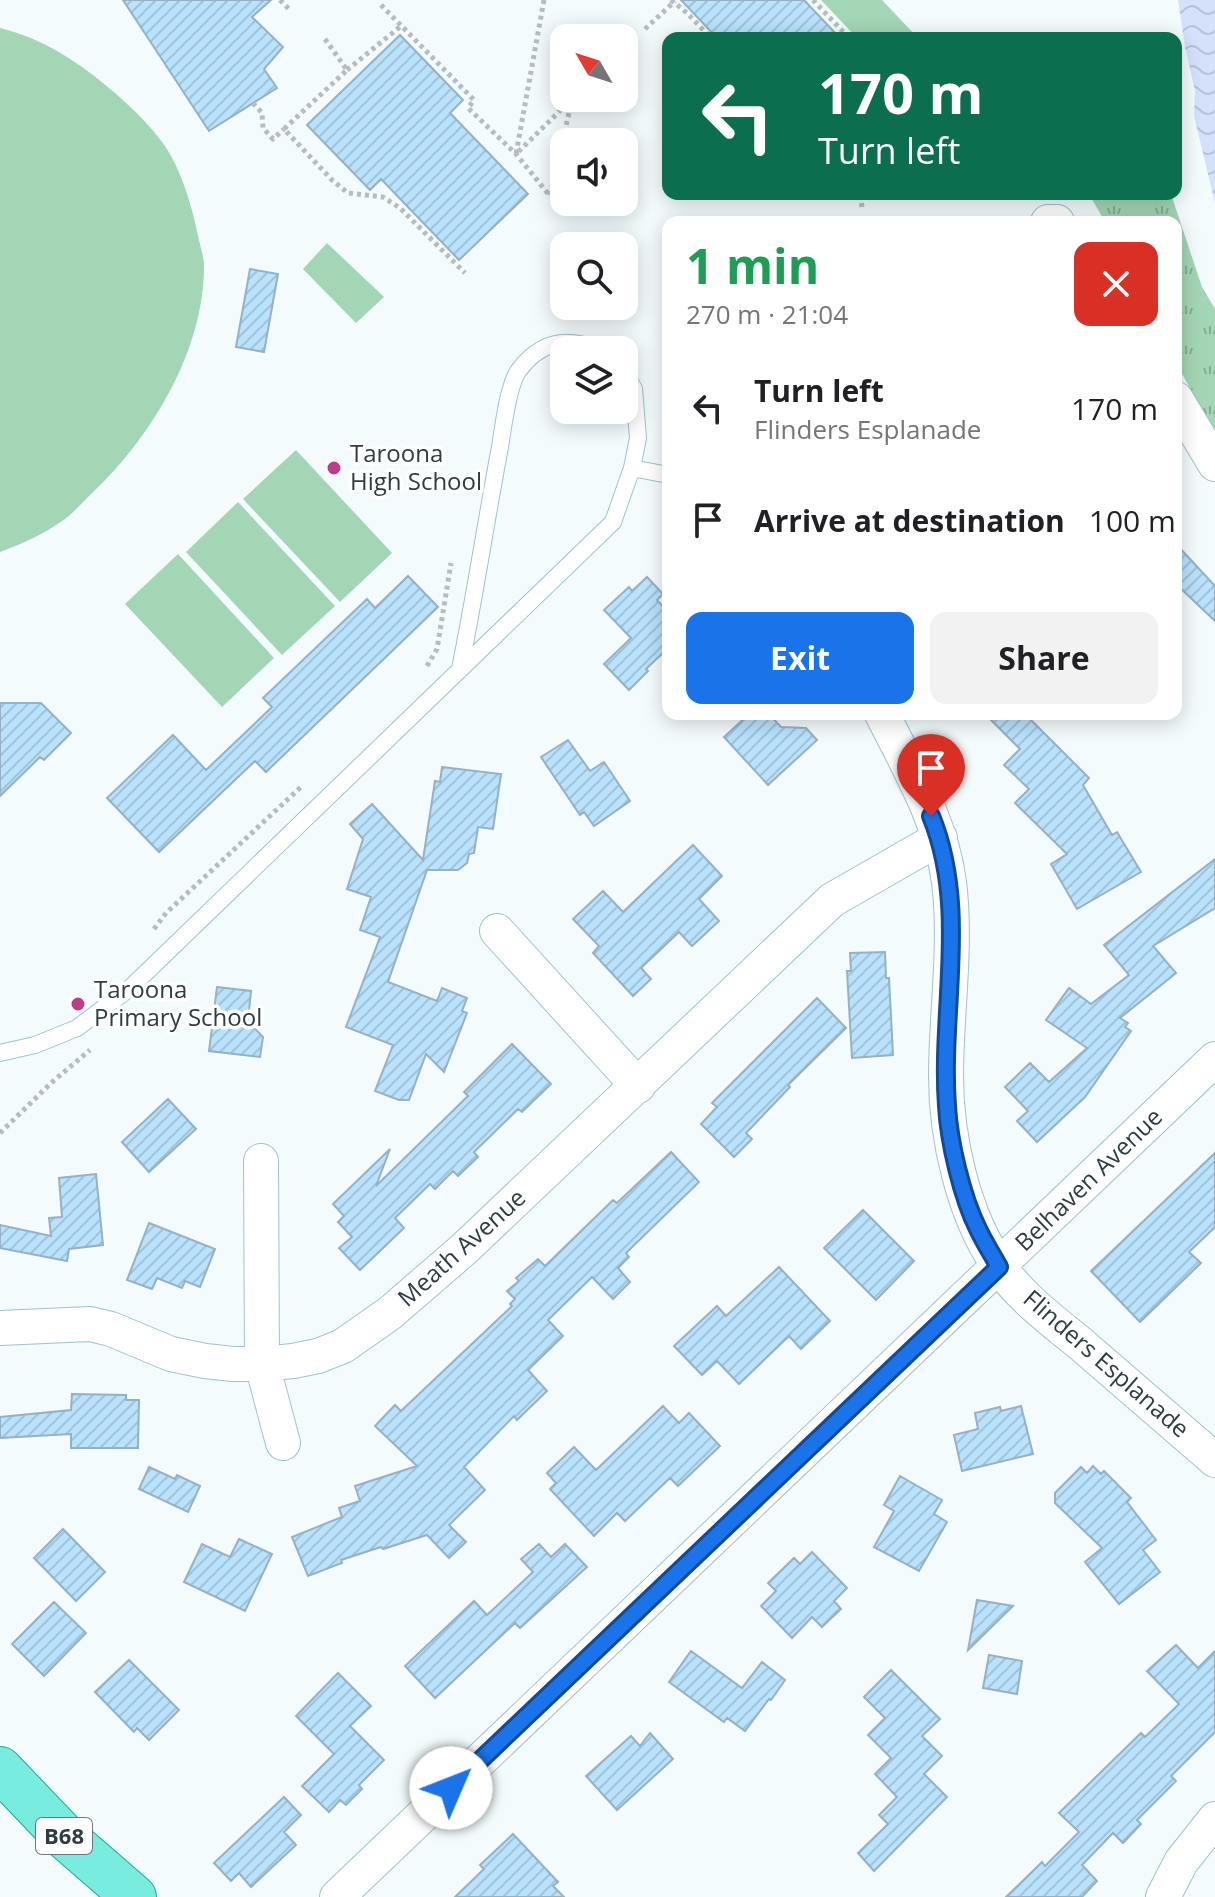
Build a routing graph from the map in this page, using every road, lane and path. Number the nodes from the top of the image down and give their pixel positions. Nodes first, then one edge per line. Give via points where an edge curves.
1 (280, 0) edge
2 (544, 0) edge
3 (673, 0) edge
4 (813, 0) edge
5 (381, 5) dead end
6 (290, 10) dead end
7 (401, 26) junction
8 (645, 29) dead end
9 (705, 32) edge
10 (843, 32) edge
11 (325, 39) dead end
12 (347, 70) junction
13 (253, 103) dead end
14 (558, 112) edge
15 (569, 112) edge
16 (284, 129) junction
17 (516, 154) junction
18 (861, 200) edge
19 (862, 209) dead end
20 (465, 273) dead end
21 (550, 346) edge
22 (1182, 409) edge
23 (637, 424) edge
24 (1215, 464) edge
25 (632, 468) junction
26 (662, 474) edge
27 (460, 669) junction
28 (885, 720) edge
29 (940, 838) junction
30 (497, 931) dead end
31 (0, 1053) edge
32 (1215, 1059) edge
33 (638, 1086) junction
34 (261, 1161) dead end
35 (999, 1267) junction
36 (0, 1328) edge
37 (262, 1364) junction
38 (283, 1443) dead end
39 (1215, 1460) edge
40 (0, 1769) edge
41 (1215, 1819) edge
42 (134, 1897) edge
43 (337, 1897) edge
44 (1163, 1897) edge

1 - 6 path
2 - 17 path
3 - 8 path
3 - 9 path
4 - 10 path
5 - 7 path
7 - 12 path
7 - 17 path via 474,100 468,108
11 - 12 path
12 - 16 path
13 - 16 path via 273,139
14 - 17 path
15 - 17 path via 550,196
16 - 20 path via 348,193 383,197 400,208
18 - 19 path
21 - 27 lane via 539,349 516,373
22 - 24 street
23 - 25 lane
25 - 26 lane
25 - 27 lane via 613,522
27 - 31 lane via 130,988 77,1028
28 - 29 street, Flinders Esplanade
29 - 33 street, Meath Avenue via 832,900
29 - 35 street, Flinders Esplanade via 949,883 951,943 947,1108 961,1183
30 - 33 street
32 - 35 street, Belhaven Avenue
33 - 37 street, Meath Avenue via 464,1249 367,1330 318,1356
34 - 37 street
35 - 39 street, Flinders Esplanade via 1028,1299
35 - 43 street, Belhaven Avenue
36 - 37 street, Meath Avenue via 90,1324 171,1354
37 - 38 street
40 - 42 main road, B68 via 66,1838
41 - 44 street via 1181,1862

